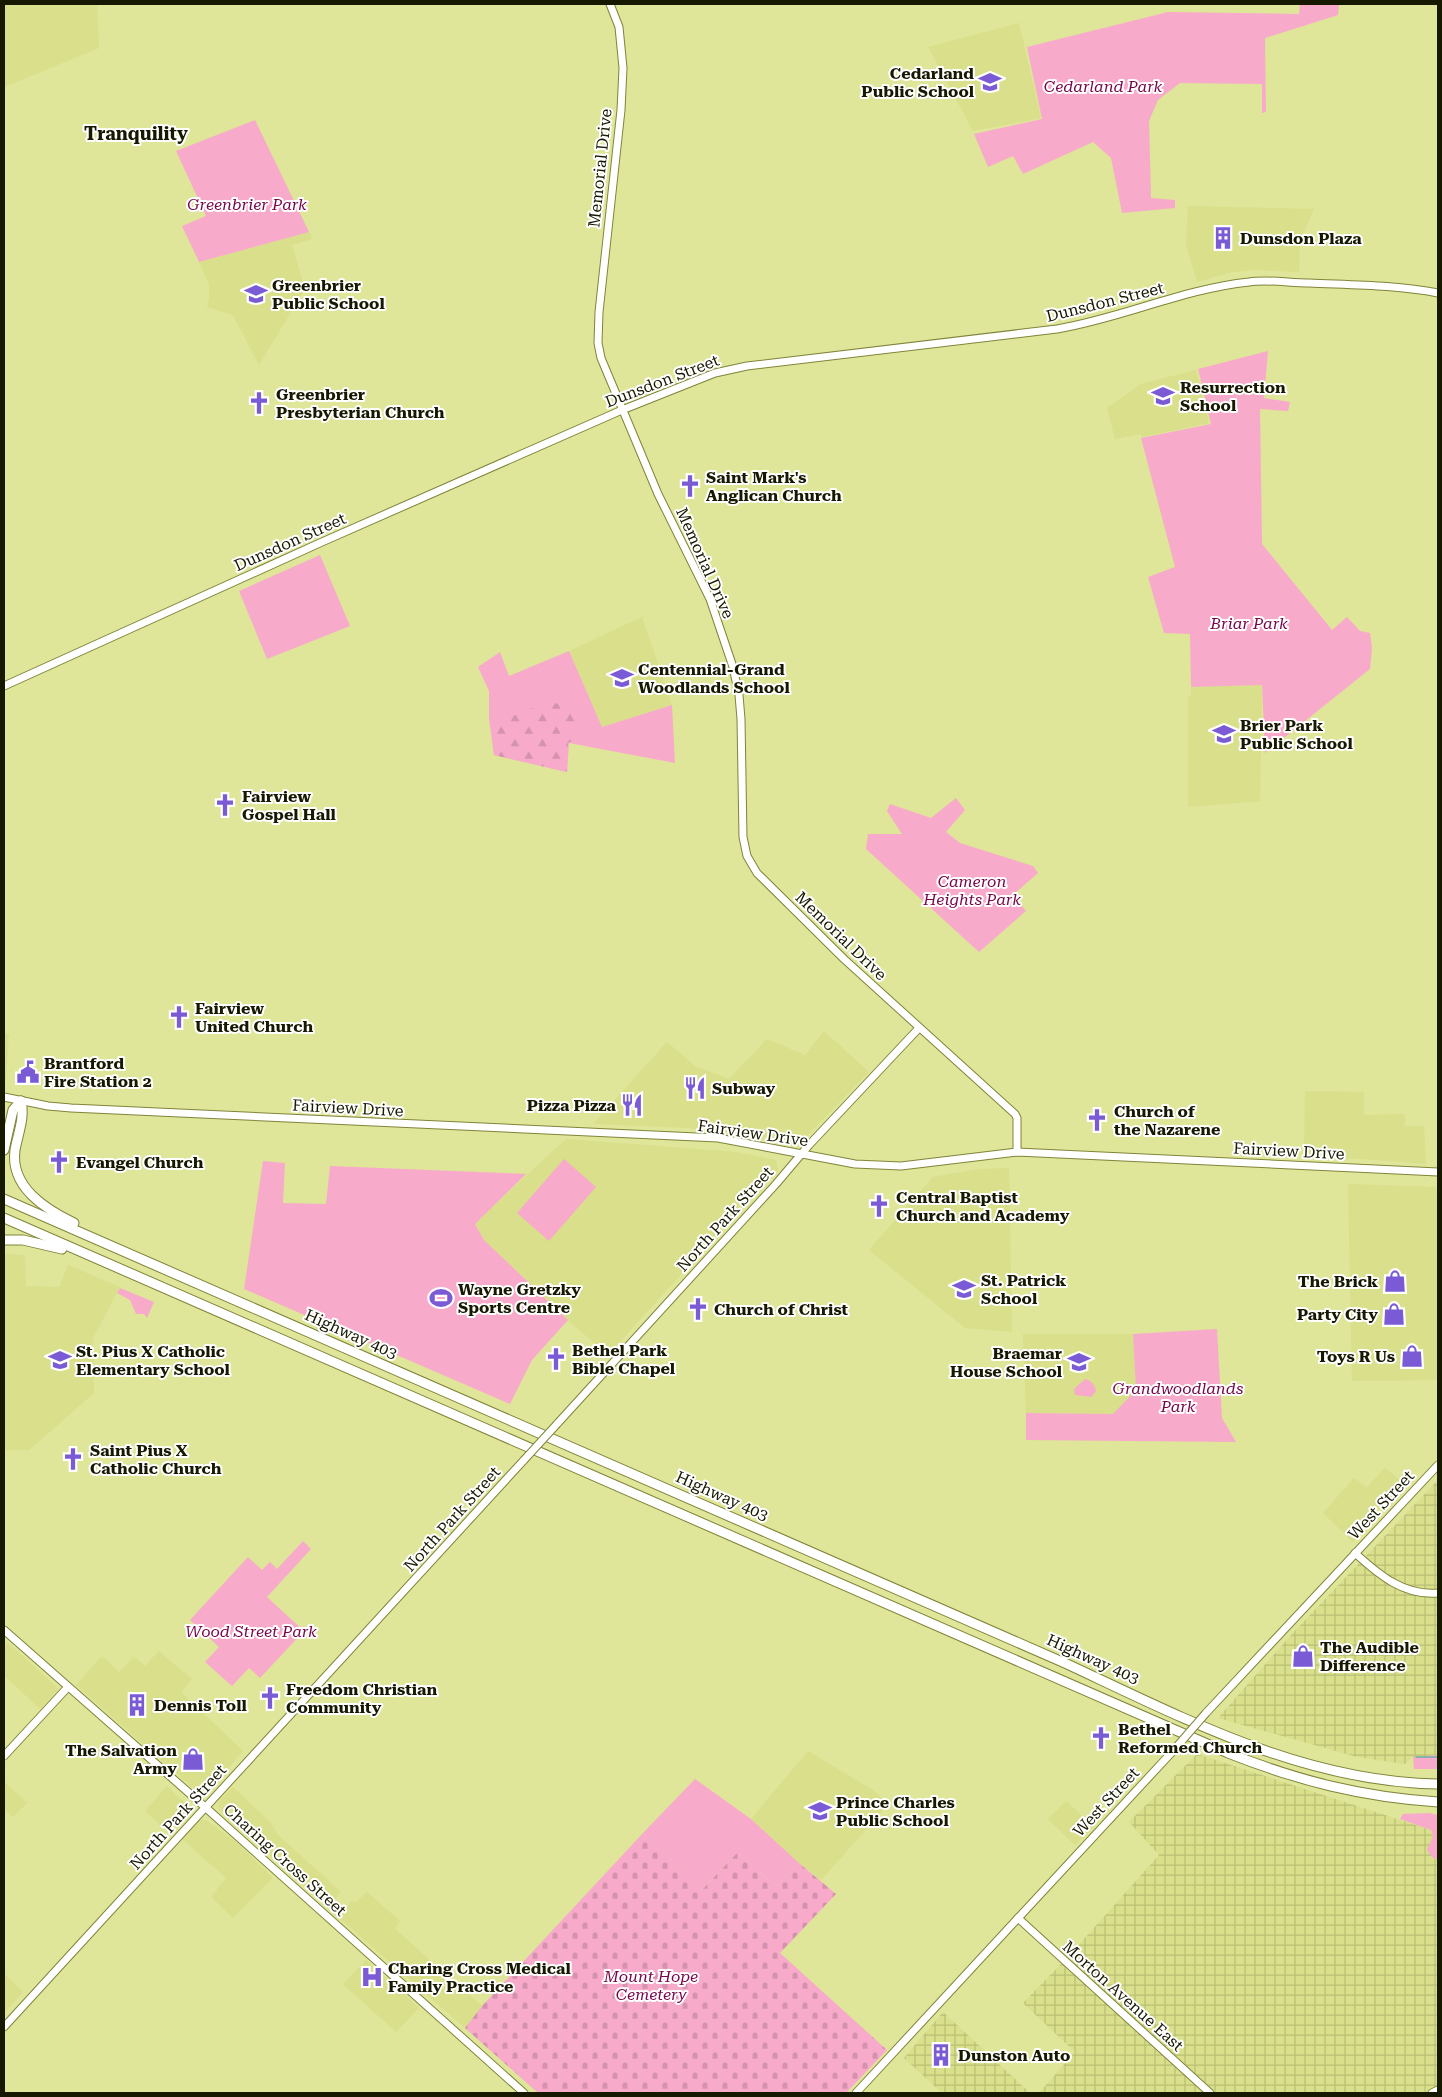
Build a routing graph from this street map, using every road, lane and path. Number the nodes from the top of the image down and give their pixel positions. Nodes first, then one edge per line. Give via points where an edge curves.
1 (610, 4) edge
2 (1438, 292) edge
3 (622, 410) junction
4 (4, 686) edge
5 (919, 1028) junction
6 (4, 1097) edge
7 (21, 1101) junction
8 (4, 1150) edge
9 (1017, 1152) junction
10 (802, 1153) junction
11 (1438, 1172) edge
12 (4, 1199) edge
13 (4, 1218) edge
14 (4, 1240) edge
15 (142, 1259) junction
16 (116, 1266) junction
17 (1438, 1465) edge
18 (1356, 1553) junction
19 (1438, 1594) edge
20 (4, 1630) edge
21 (68, 1687) junction
22 (4, 1756) edge
23 (1437, 1784) edge
24 (1418, 1801) junction
25 (1438, 1802) edge
26 (205, 1807) junction
27 (1438, 1807) edge
28 (1018, 1918) junction
29 (4, 2027) edge
30 (1438, 2090) edge
31 (524, 2093) edge
32 (856, 2093) edge
33 (1210, 2093) edge
34 (1432, 2093) edge

1 - 3 main road, Memorial Drive via 619,27 621,110 598,343
2 - 3 main road, Dunsdon Street via 1415,288 1250,281 1057,329 747,366 715,373
3 - 4 main road, Dunsdon Street
3 - 5 main road, Memorial Drive via 658,494 710,599 732,667 739,695 743,838 747,856 757,873 777,894
5 - 9 main road, Memorial Drive via 1015,1114
5 - 10 main road, North Park Street
6 - 7 main road, Fairview Drive
7 - 8 highway via 13,1110
7 - 10 main road, Fairview Drive via 71,1108 196,1115 718,1138
7 - 15 highway via 23,1112 15,1152 18,1179 31,1195 65,1219
9 - 10 main road, Fairview Drive via 901,1166 855,1164
9 - 11 main road, Fairview Drive
10 - 26 main road, North Park Street, bridge
12 - 15 highway, Highway 403
13 - 16 highway, Highway 403
14 - 16 highway via 55,1246
15 - 23 highway, Highway 403 via 1237,1741 1325,1770 1365,1778
16 - 24 highway, Highway 403 via 1228,1753 1331,1788
17 - 18 main road, West Street
18 - 19 main road via 1381,1576 1400,1587
18 - 28 main road, West Street, bridge
20 - 21 main road, Charing Cross Street
21 - 22 main road
21 - 26 main road, Charing Cross Street
24 - 25 highway, Highway 403
24 - 27 highway
26 - 29 main road, North Park Street
26 - 31 main road, Charing Cross Street
28 - 32 main road, West Street
28 - 33 main road, Morton Avenue East
30 - 34 main road

